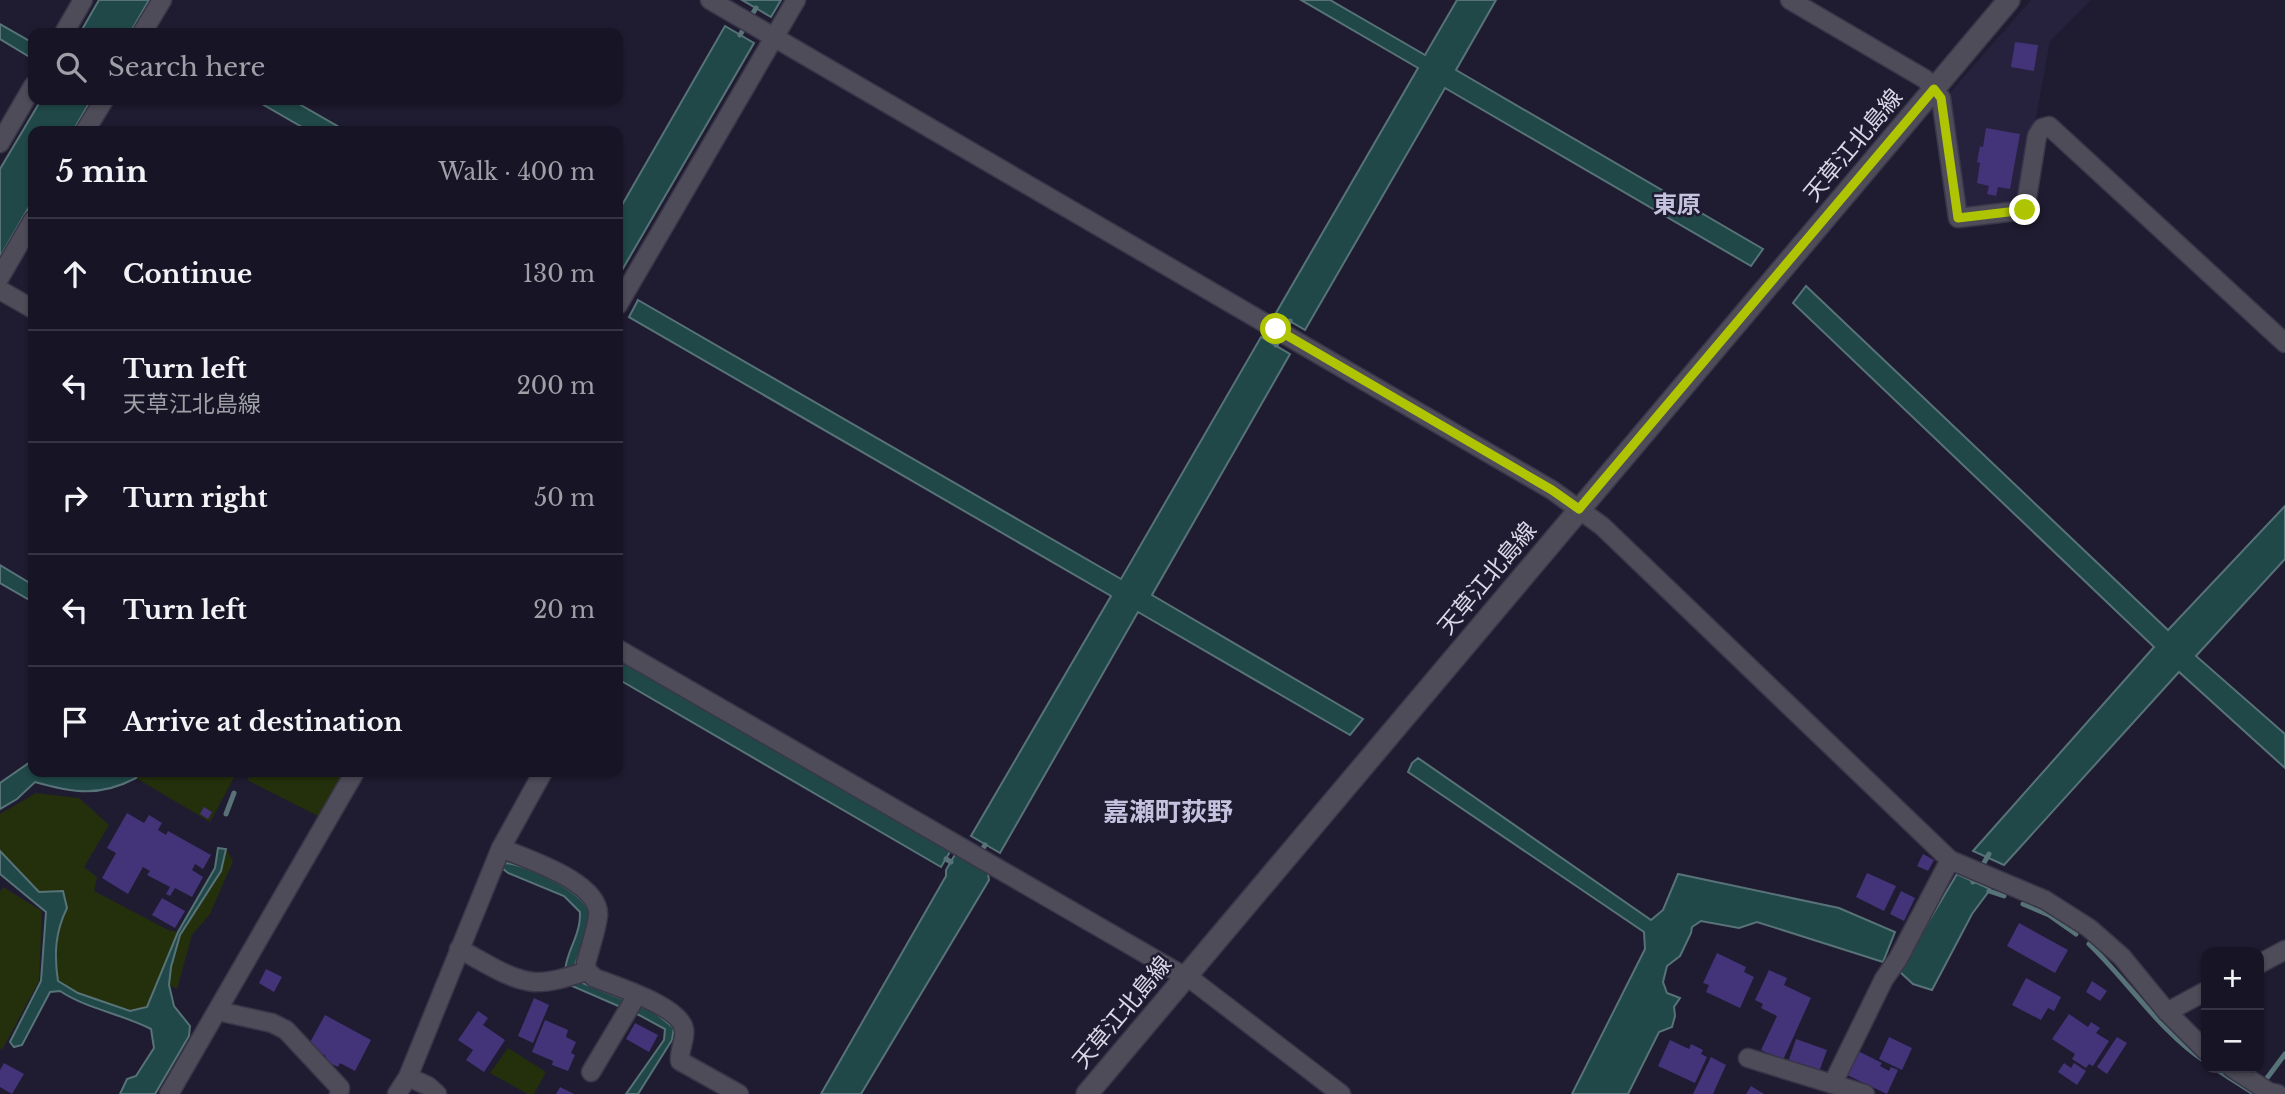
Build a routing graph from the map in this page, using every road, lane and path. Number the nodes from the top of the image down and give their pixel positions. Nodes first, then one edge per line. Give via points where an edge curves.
1 (83, 0) edge
2 (162, 0) edge
3 (710, 0) edge
4 (796, 0) edge
5 (1790, 0) edge
6 (2009, 0) edge
7 (67, 28) edge
8 (145, 28) edge
9 (774, 37) junction
10 (1934, 89) junction
11 (28, 95) edge
12 (100, 105) edge
13 (88, 126) edge
14 (0, 144) edge
15 (28, 229) edge
16 (0, 277) edge
17 (0, 290) edge
18 (623, 296) edge
19 (28, 306) edge
20 (2285, 343) edge
21 (1579, 509) junction
22 (623, 652) edge
23 (352, 777) edge
24 (539, 777) edge
25 (501, 848) junction
26 (1950, 860) junction
27 (459, 948) junction
28 (2285, 950) edge
29 (2264, 961) edge
30 (575, 974) junction
31 (1185, 978) junction
32 (2201, 994) edge
33 (637, 995) junction
34 (218, 1011) junction
35 (2167, 1012) junction
36 (2201, 1046) edge
37 (1748, 1058) dead end
38 (591, 1072) dead end
39 (2241, 1073) edge
40 (408, 1077) junction
41 (1833, 1083) junction
42 (2274, 1091) edge
43 (169, 1094) edge
44 (339, 1094) edge
45 (397, 1094) edge
46 (437, 1094) edge
47 (739, 1094) edge
48 (1087, 1094) edge
49 (1341, 1094) edge
50 (1865, 1094) edge

1 - 7 street
2 - 8 street
3 - 9 street
4 - 9 street
5 - 10 street
6 - 10 street, 天草江北島線
9 - 18 street
9 - 21 street
10 - 20 street via 1941,98 1958,218 2025,210 2037,136 2049,126
10 - 21 street, 天草江北島線
11 - 14 street
12 - 13 street
15 - 16 street
17 - 19 street
21 - 26 street
21 - 31 street, 天草江北島線
22 - 31 street
23 - 34 street
24 - 25 street
25 - 27 street
25 - 30 street via 590,892 599,913 586,963
26 - 35 street via 2045,900 2089,928 2122,957
26 - 41 street
27 - 30 street via 507,974 535,982
27 - 40 street
28 - 29 street
30 - 33 street
31 - 48 street, 天草江北島線
31 - 49 street
32 - 35 street
33 - 38 street
33 - 47 street via 667,1009 682,1023 680,1061
34 - 43 street
34 - 44 street via 286,1030 340,1088
35 - 36 street
37 - 41 street
39 - 42 street
40 - 45 street
40 - 46 street
41 - 50 street

